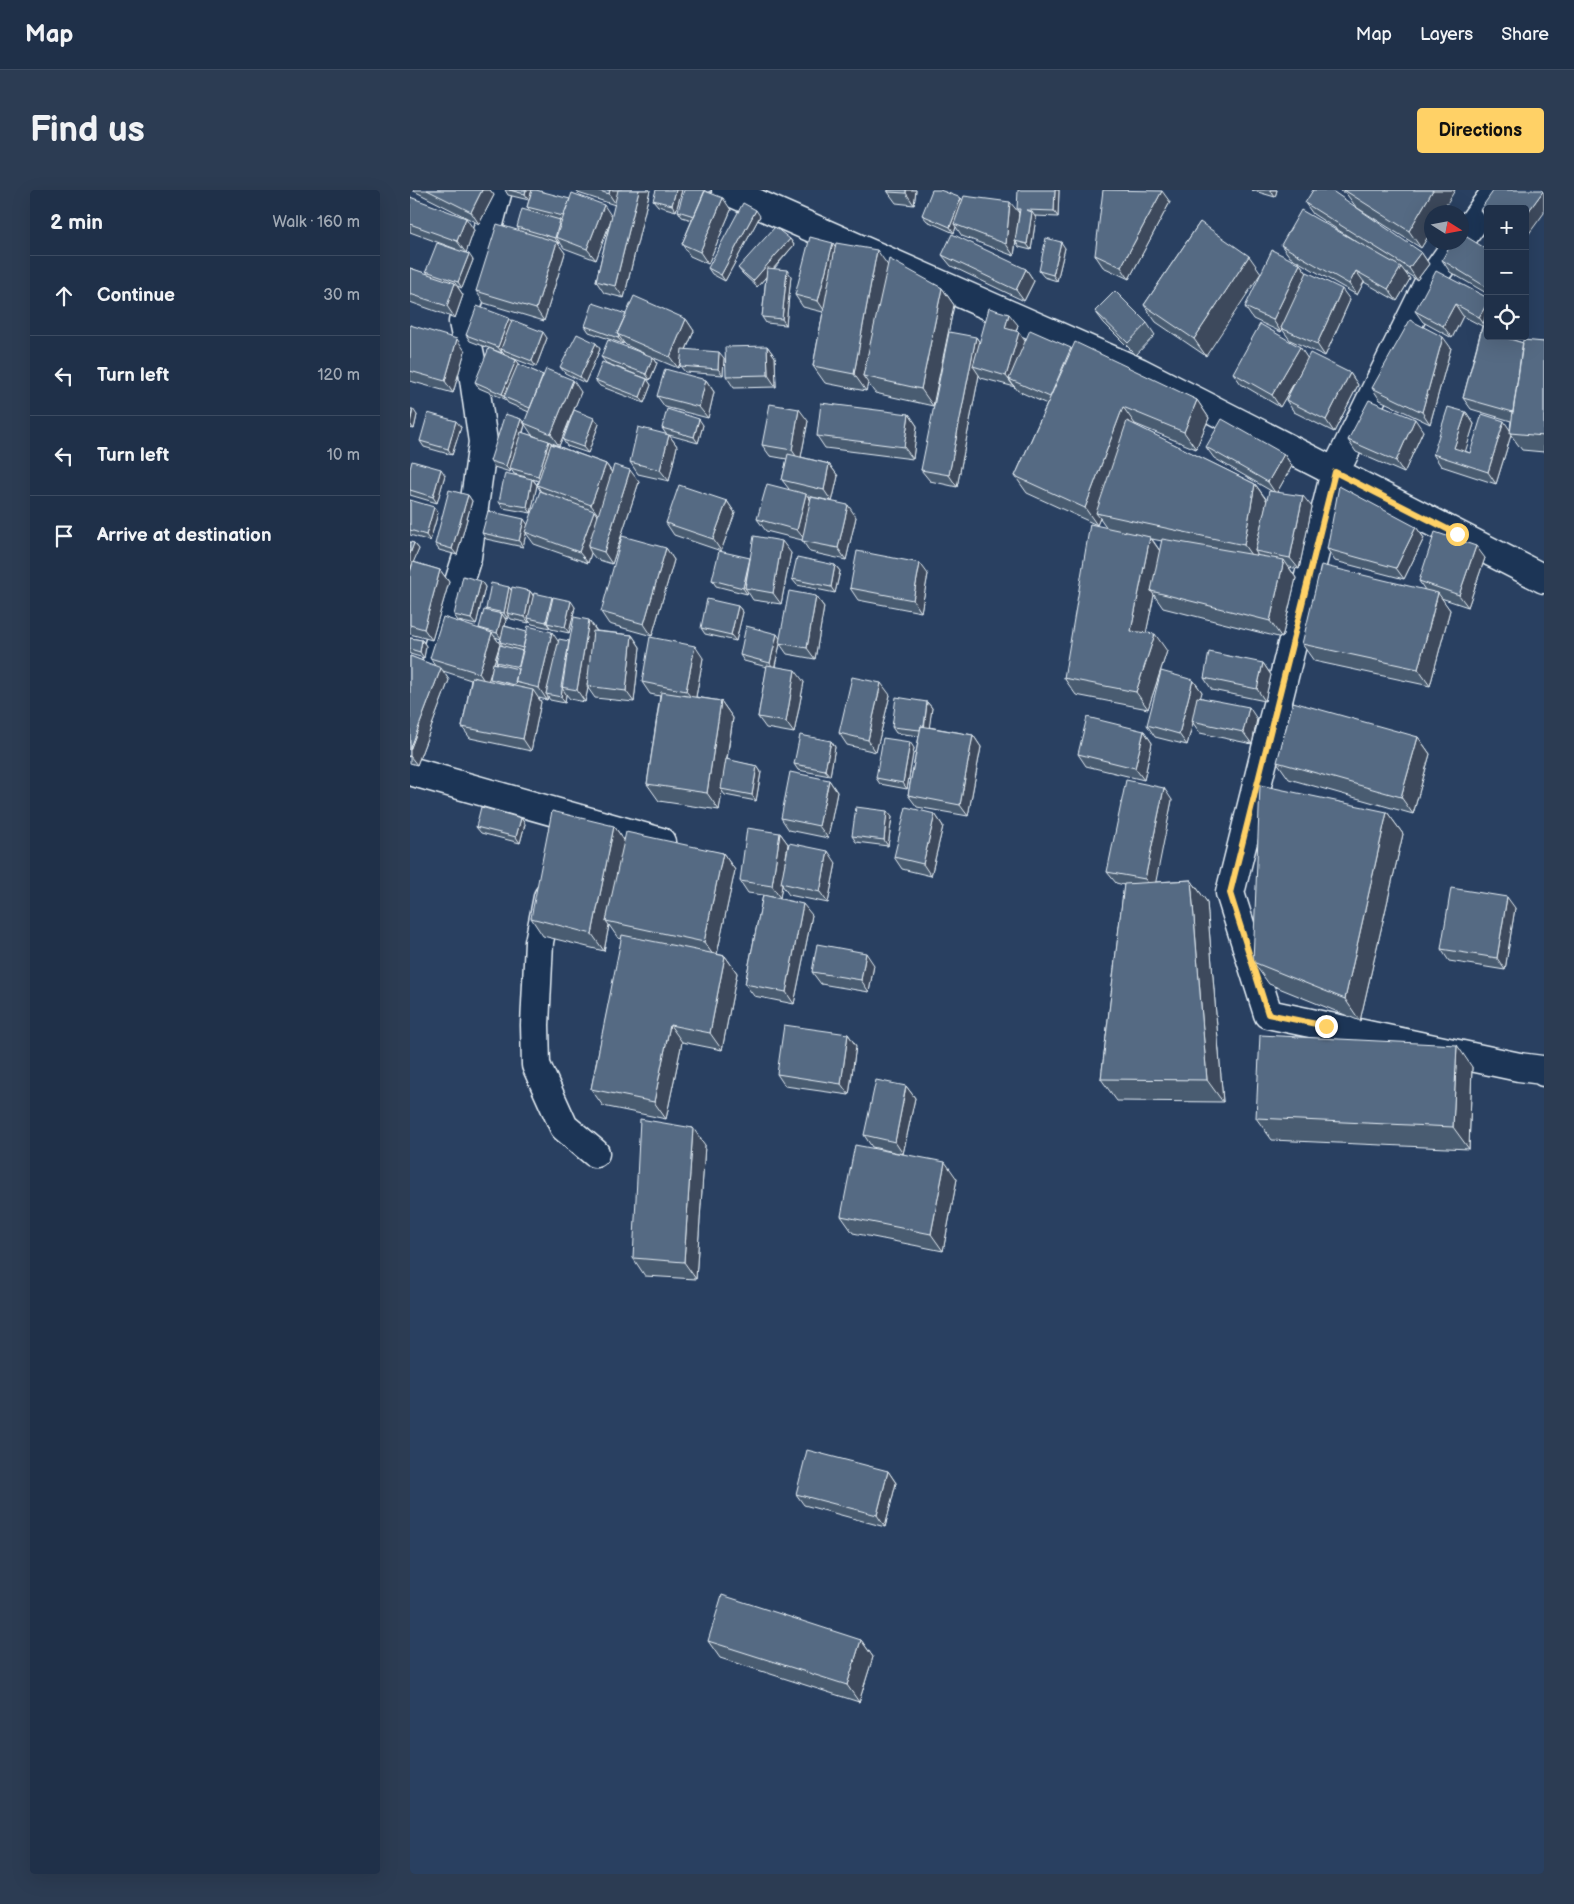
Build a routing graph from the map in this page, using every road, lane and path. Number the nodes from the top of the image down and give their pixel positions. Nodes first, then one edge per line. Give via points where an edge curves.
1 (498, 190) edge
2 (726, 190) edge
3 (1497, 190) edge
4 (1469, 228) edge
5 (1452, 250) edge
6 (1335, 472) junction
7 (1544, 579) edge
8 (434, 661) edge
9 (410, 771) edge
10 (564, 814) junction
11 (559, 842) edge
12 (687, 850) edge
13 (554, 869) edge
14 (1544, 1072) edge
15 (595, 1153) dead end

1 - 8 street via 463,322 483,442 467,557
2 - 6 street via 1139,372
3 - 4 street
5 - 6 street via 1427,286
6 - 7 street
6 - 14 street via 1230,893 1268,1014
9 - 10 street
10 - 11 street
10 - 12 street
13 - 15 street via 539,942 536,1065 564,1127

